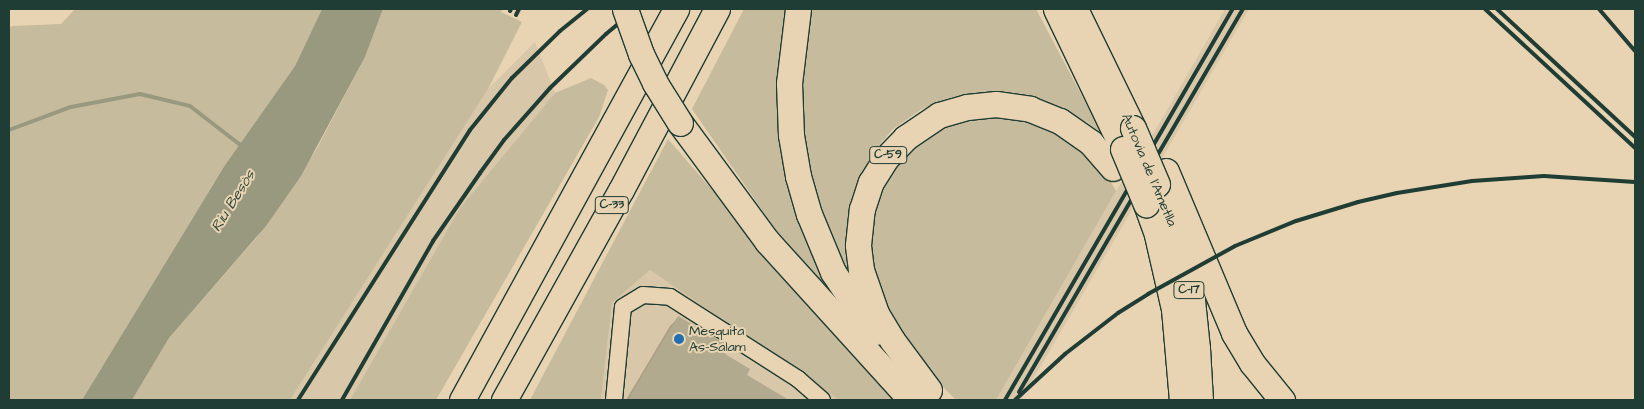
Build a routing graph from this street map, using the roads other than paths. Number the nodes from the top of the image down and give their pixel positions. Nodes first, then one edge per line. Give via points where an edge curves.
1 (625, 9) edge
2 (676, 9) edge
3 (717, 9) edge
4 (798, 9) edge
5 (1056, 9) edge
6 (1075, 9) edge
7 (1127, 141) junction
8 (1152, 194) junction
9 (1166, 273) joint
10 (926, 398) edge
11 (462, 400) edge
12 (504, 400) edge
13 (614, 400) edge
14 (822, 400) edge
15 (1182, 400) edge
16 (1200, 400) edge
17 (1282, 400) edge

1 - 10 highway, bridge via 655,83 680,123 768,240 882,366
2 - 11 highway, C-33
3 - 12 highway, C-33
4 - 10 highway via 790,62 789,111 794,155 809,214 833,272 857,310
5 - 7 highway, C-17
6 - 7 highway, Autovia de l'Ametlla / C-17 via 1096,53
7 - 8 highway, C-59
7 - 8 highway, Autovia de l'Ametlla / C-17, bridge
7 - 10 highway, C-59 via 1091,142 1060,121 1030,109 996,104 967,107 939,115 905,138 886,158 871,182 862,209 858,245 861,270 876,313
8 - 9 highway, C-59
8 - 16 highway, Autovia de l'Ametlla / C-17 via 1176,235 1192,300
8 - 17 highway via 1252,363
9 - 15 highway, C-17 via 1179,342
13 - 14 street via 622,307 643,295 670,297 798,379

